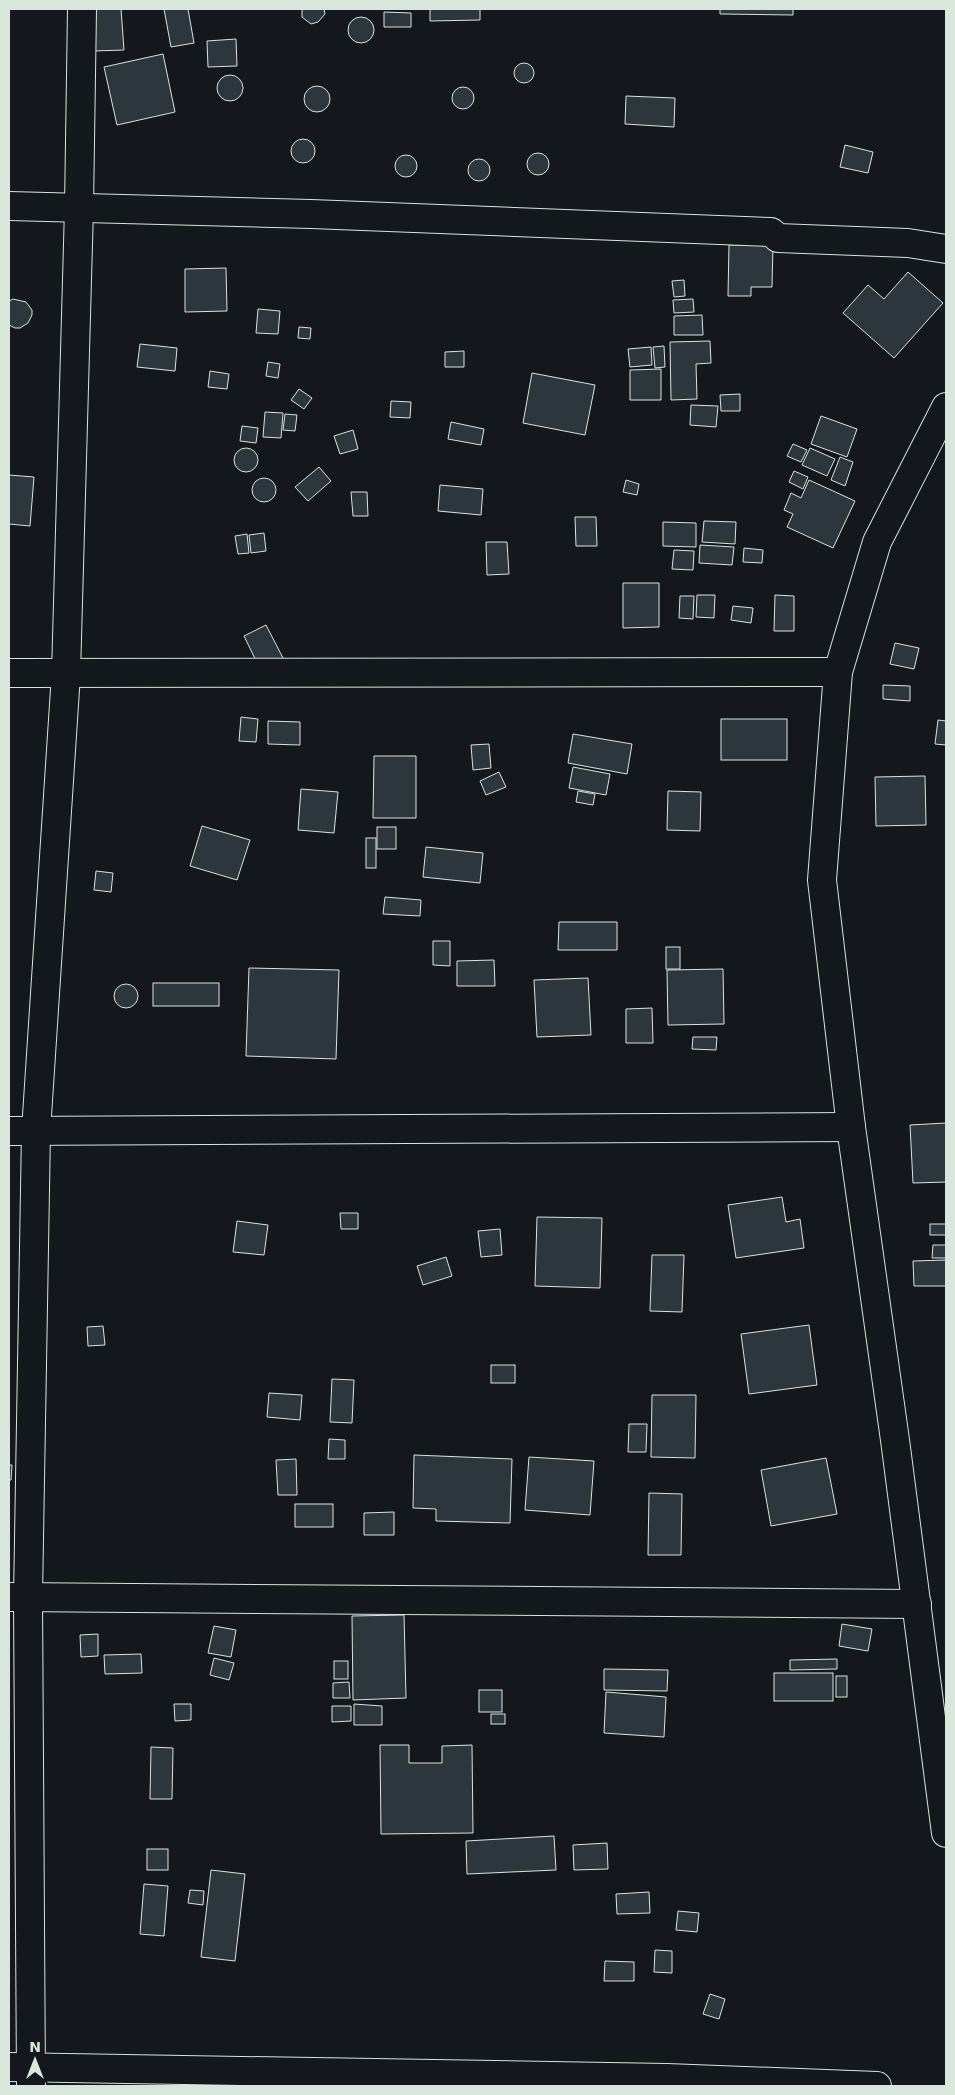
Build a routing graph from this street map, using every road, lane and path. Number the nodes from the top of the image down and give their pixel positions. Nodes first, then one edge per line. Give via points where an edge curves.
1 (82, 9) edge
2 (9, 206) edge
3 (79, 208) junction
4 (946, 250) edge
5 (946, 407) edge
6 (838, 672) junction
7 (9, 673) edge
8 (66, 674) junction
9 (851, 1127) junction
10 (9, 1131) edge
11 (36, 1131) junction
12 (18, 1597) edge
13 (917, 1604) junction
14 (946, 1833) edge
15 (23, 2073) edge
16 (877, 2086) edge

1 - 3 street
2 - 3 street
3 - 4 street via 771,232 778,238 908,243
3 - 8 street
5 - 6 street via 877,542
6 - 8 street
6 - 9 street via 822,880
7 - 8 street
8 - 11 street
9 - 11 street
9 - 13 street
10 - 11 street
11 - 12 street
12 - 13 street
12 - 15 street
13 - 14 street
15 - 16 street via 667,2078

